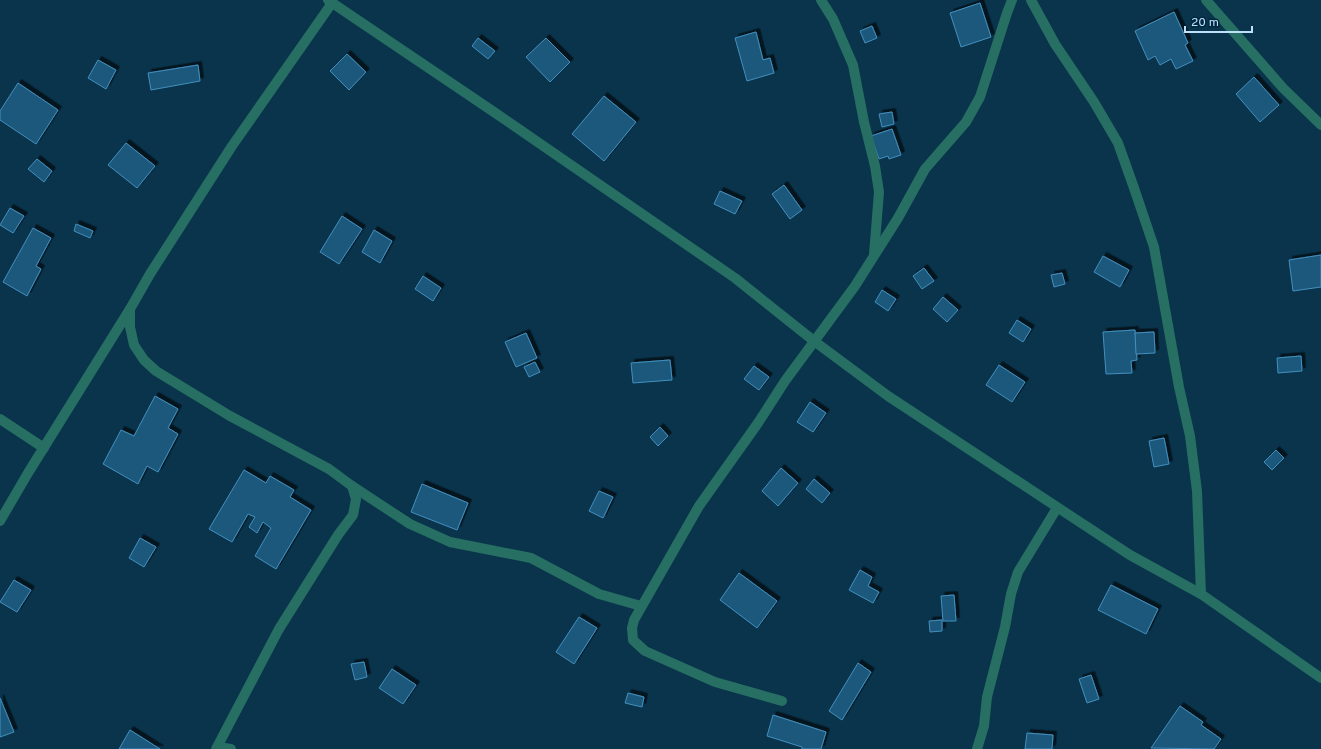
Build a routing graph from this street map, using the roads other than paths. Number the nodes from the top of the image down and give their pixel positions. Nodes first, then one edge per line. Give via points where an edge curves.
1 (821, 0) edge
2 (1012, 0) edge
3 (1030, 0) edge
4 (1206, 0) edge
5 (330, 2) edge
6 (1321, 125) edge
7 (873, 256) junction
8 (130, 309) junction
9 (814, 341) junction
10 (0, 419) edge
11 (44, 448) junction
12 (352, 486) junction
13 (1057, 508) junction
14 (0, 521) edge
15 (1201, 594) junction
16 (641, 606) junction
17 (1321, 678) edge
18 (782, 701) dead end
19 (217, 748) edge
20 (231, 749) edge
21 (977, 749) edge

1 - 7 street via 834,19 853,65 875,166 879,192
2 - 7 street via 980,97 966,122 925,169
3 - 15 street via 1118,143 1154,248 1190,436 1197,491
4 - 6 street via 1283,88
5 - 8 street via 232,146
5 - 9 street via 735,278
7 - 9 street via 856,286
8 - 11 street
8 - 12 street via 134,345 144,360 156,371 230,416 329,470
9 - 13 street via 888,396
9 - 16 street via 699,506
10 - 11 street
11 - 14 street
12 - 16 street via 410,524 450,542 531,558 599,594
12 - 19 street via 356,499 353,515 279,630
13 - 15 street via 1130,555
13 - 21 street via 1018,572 1010,594 1005,627 987,697 984,726
15 - 17 street
16 - 18 street via 632,628 633,640 645,651 715,682
19 - 20 street

